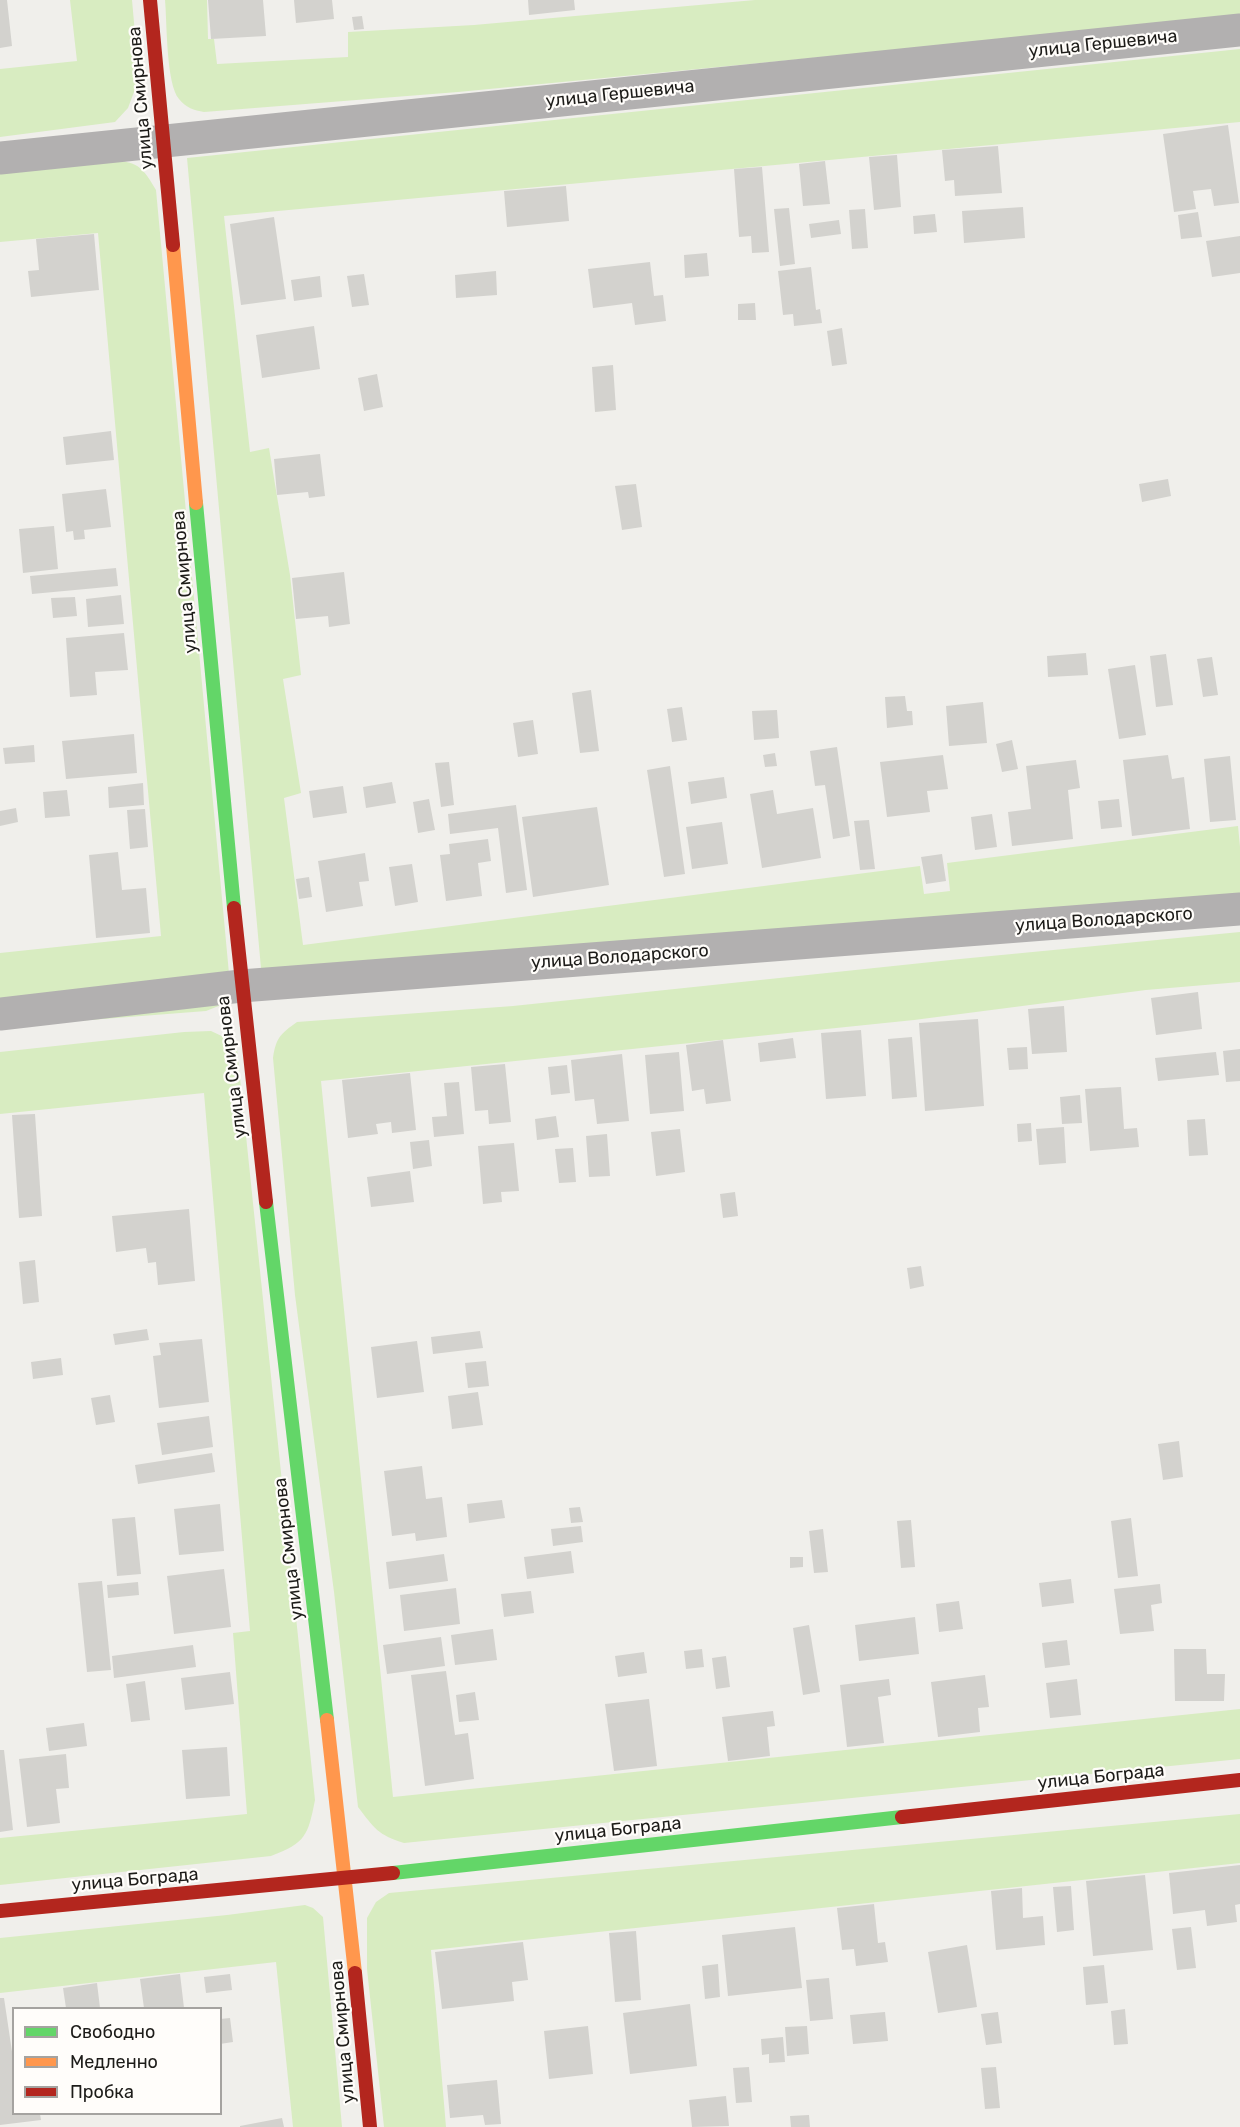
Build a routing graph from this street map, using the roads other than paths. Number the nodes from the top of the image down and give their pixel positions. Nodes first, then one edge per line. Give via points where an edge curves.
1 (150, 0) edge
2 (1240, 30) edge
3 (163, 141) junction
4 (0, 158) edge
5 (1240, 909) edge
6 (241, 986) junction
7 (0, 1014) edge
8 (1240, 1780) edge
9 (346, 1878) junction
10 (0, 1911) edge
11 (370, 2127) edge

1 - 3 street, улица Смирнова
2 - 3 street, улица Гершевича
3 - 4 street, улица Гершевича
3 - 6 street, улица Смирнова
5 - 6 street, улица Володарского
6 - 7 street, улица Володарского
6 - 9 street, улица Смирнова
8 - 9 street, улица Бограда
9 - 10 street, улица Бограда
9 - 11 street, улица Смирнова

